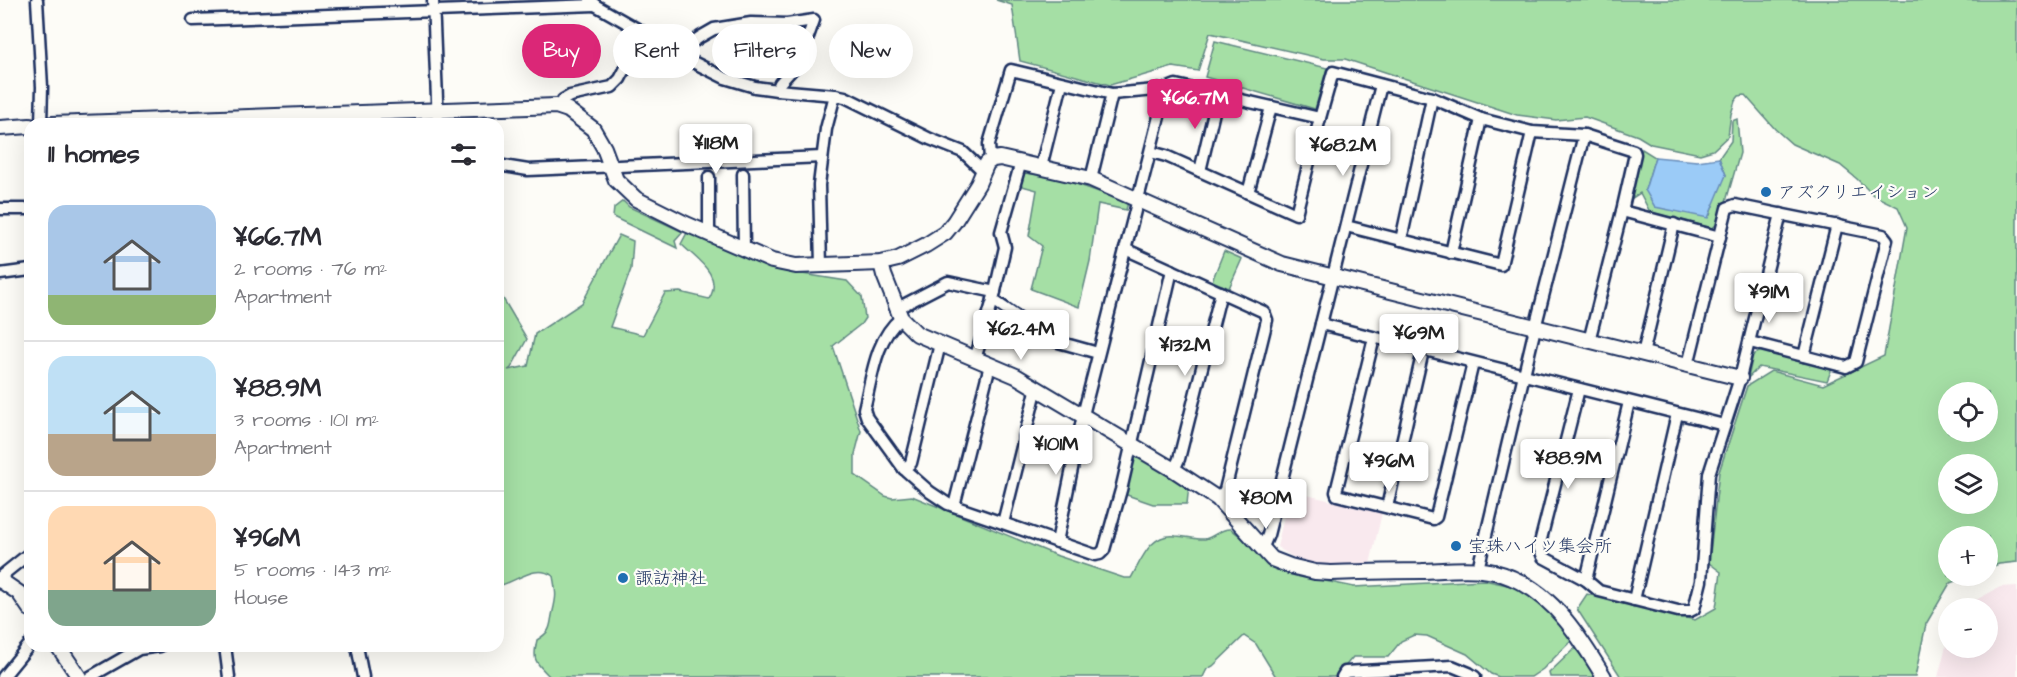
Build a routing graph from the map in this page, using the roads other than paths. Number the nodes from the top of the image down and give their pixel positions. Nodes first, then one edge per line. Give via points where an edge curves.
1 (37, 0) edge
2 (592, 2) edge
3 (433, 6) edge
4 (193, 20) dead end
5 (629, 24) edge
6 (700, 37) edge
7 (700, 66) edge
8 (621, 78) edge
9 (1062, 83) junction
10 (1381, 85) junction
11 (1166, 89) junction
12 (777, 90) junction
13 (1112, 94) junction
14 (836, 95) junction
15 (1218, 95) junction
16 (1432, 98) junction
17 (1270, 107) junction
18 (561, 108) junction
19 (438, 110) junction
20 (41, 118) edge
21 (277, 118) edge
22 (438, 118) edge
23 (1320, 118) junction
24 (1481, 119) junction
25 (24, 126) edge
26 (0, 128) edge
27 (1532, 132) junction
28 (1584, 135) junction
29 (1151, 152) junction
30 (822, 157) junction
31 (1020, 162) junction
32 (504, 166) edge
33 (987, 166) junction
34 (1041, 167) junction
35 (610, 168) junction
36 (1200, 171) junction
37 (743, 174) dead end
38 (709, 177) dead end
39 (1091, 179) junction
40 (1248, 193) junction
41 (1137, 199) junction
42 (0, 209) edge
43 (24, 210) edge
44 (1622, 211) junction
45 (1781, 214) junction
46 (1674, 224) junction
47 (1837, 225) junction
48 (1346, 226) junction
49 (709, 234) junction
50 (1720, 237) junction
51 (1401, 240) junction
52 (744, 249) junction
53 (1125, 249) junction
54 (1451, 253) junction
55 (881, 262) junction
56 (821, 266) junction
57 (1172, 270) junction
58 (24, 271) edge
59 (0, 274) edge
60 (1333, 277) junction
61 (1221, 292) junction
62 (994, 296) junction
63 (899, 314) junction
64 (1321, 324) junction
65 (1535, 328) junction
66 (1374, 338) junction
67 (1589, 341) junction
68 (1749, 342) junction
69 (940, 344) junction
70 (1423, 351) junction
71 (1098, 353) junction
72 (1643, 354) junction
73 (1804, 356) junction
74 (975, 359) junction
75 (1473, 363) junction
76 (990, 365) junction
77 (1688, 365) junction
78 (1524, 375) junction
79 (1740, 378) junction
80 (1037, 387) junction
81 (1579, 389) junction
82 (1629, 402) junction
83 (1677, 414) junction
84 (1083, 415) junction
85 (1724, 425) junction
86 (1131, 444) junction
87 (904, 469) junction
88 (1174, 470) junction
89 (1218, 499) junction
90 (954, 506) junction
91 (1387, 507) junction
92 (1003, 523) junction
93 (1057, 542) junction
94 (1262, 549) junction
95 (24, 558) edge
96 (1478, 569) junction
97 (0, 579) edge
98 (1586, 580) junction
99 (24, 600) edge
100 (1634, 600) junction
101 (24, 651) edge
102 (62, 652) edge
103 (134, 652) edge
104 (226, 652) edge
105 (358, 652) edge
106 (1407, 673) edge
107 (3, 677) edge
108 (79, 677) edge
109 (90, 677) edge
110 (229, 677) edge
111 (363, 677) edge
112 (1342, 677) edge
113 (1475, 677) edge
114 (1604, 677) edge

1 - 20 street
2 - 3 street
2 - 5 street
3 - 4 street
3 - 19 street
6 - 12 street via 714,29 751,23 814,20 799,62
7 - 12 street via 725,78
8 - 18 street via 612,87 563,99
9 - 13 street
9 - 33 street via 1011,70 989,144
9 - 34 street
10 - 16 street
10 - 23 street via 1333,72
10 - 48 street
11 - 13 street
11 - 15 street via 1176,86
11 - 29 street
12 - 14 street
13 - 39 street
14 - 30 street
14 - 33 street
15 - 17 street
15 - 36 street
16 - 24 street
16 - 51 street
17 - 23 street
17 - 40 street
18 - 19 street
18 - 35 street via 593,129
19 - 21 street
19 - 22 street
23 - 40 street via 1296,214
24 - 27 street
24 - 54 street
25 - 26 street
27 - 28 street
27 - 54 street via 1501,265
28 - 44 street via 1635,153
28 - 65 street
29 - 36 street
29 - 41 street
30 - 35 street
30 - 56 street
31 - 33 street via 1000,158
31 - 34 street
31 - 62 street via 1001,232 1004,251
32 - 35 street via 528,170
33 - 55 street via 945,233 898,259
34 - 39 street
35 - 49 street via 616,180 636,199
36 - 40 street
37 - 52 street
38 - 49 street
39 - 41 street
41 - 53 street
41 - 60 street via 1282,264
42 - 43 street
44 - 46 street
44 - 67 street
45 - 47 street
45 - 50 street via 1727,208
45 - 68 street
46 - 50 street
46 - 72 street
47 - 73 street
47 - 73 street via 1883,235 1887,240 1856,362 1846,367
48 - 51 street
48 - 60 street
49 - 52 street
50 - 77 street
51 - 54 street
52 - 56 street via 772,261
53 - 57 street
53 - 71 street
55 - 56 street
55 - 63 street
57 - 61 street
57 - 86 street
58 - 59 street
60 - 64 street
60 - 65 street
61 - 88 street
61 - 89 street via 1264,312 1267,320 1225,490
62 - 63 street via 948,282
62 - 71 street via 1051,340
62 - 74 street
63 - 69 street via 917,334
63 - 87 street via 880,346 864,409
64 - 66 street
64 - 94 street
65 - 67 street
65 - 78 street
66 - 70 street
66 - 91 street via 1336,492
67 - 72 street
68 - 73 street
68 - 79 street
69 - 74 street
69 - 87 street via 911,463
70 - 75 street
70 - 91 street
71 - 84 street
72 - 77 street
74 - 76 street
75 - 78 street
75 - 91 street via 1436,517
76 - 80 street
76 - 90 street
77 - 79 street
78 - 81 street
78 - 96 street
79 - 85 street
80 - 84 street
80 - 92 street
81 - 82 street
81 - 98 street via 1539,547 1543,557
82 - 83 street
82 - 98 street
83 - 85 street
83 - 100 street
84 - 86 street
84 - 93 street
85 - 100 street via 1709,474 1701,580 1694,609 1678,611
86 - 88 street
86 - 93 street via 1104,550 1095,555
87 - 90 street via 930,492
88 - 89 street
89 - 94 street
90 - 92 street
92 - 93 street
94 - 96 street via 1272,559 1315,572
95 - 97 street
96 - 114 street via 1512,578 1545,598
97 - 99 street
98 - 100 street via 1599,591
101 - 107 street
102 - 108 street
103 - 109 street
104 - 110 street
105 - 111 street
106 - 112 street via 1345,672
106 - 113 street via 1452,666

